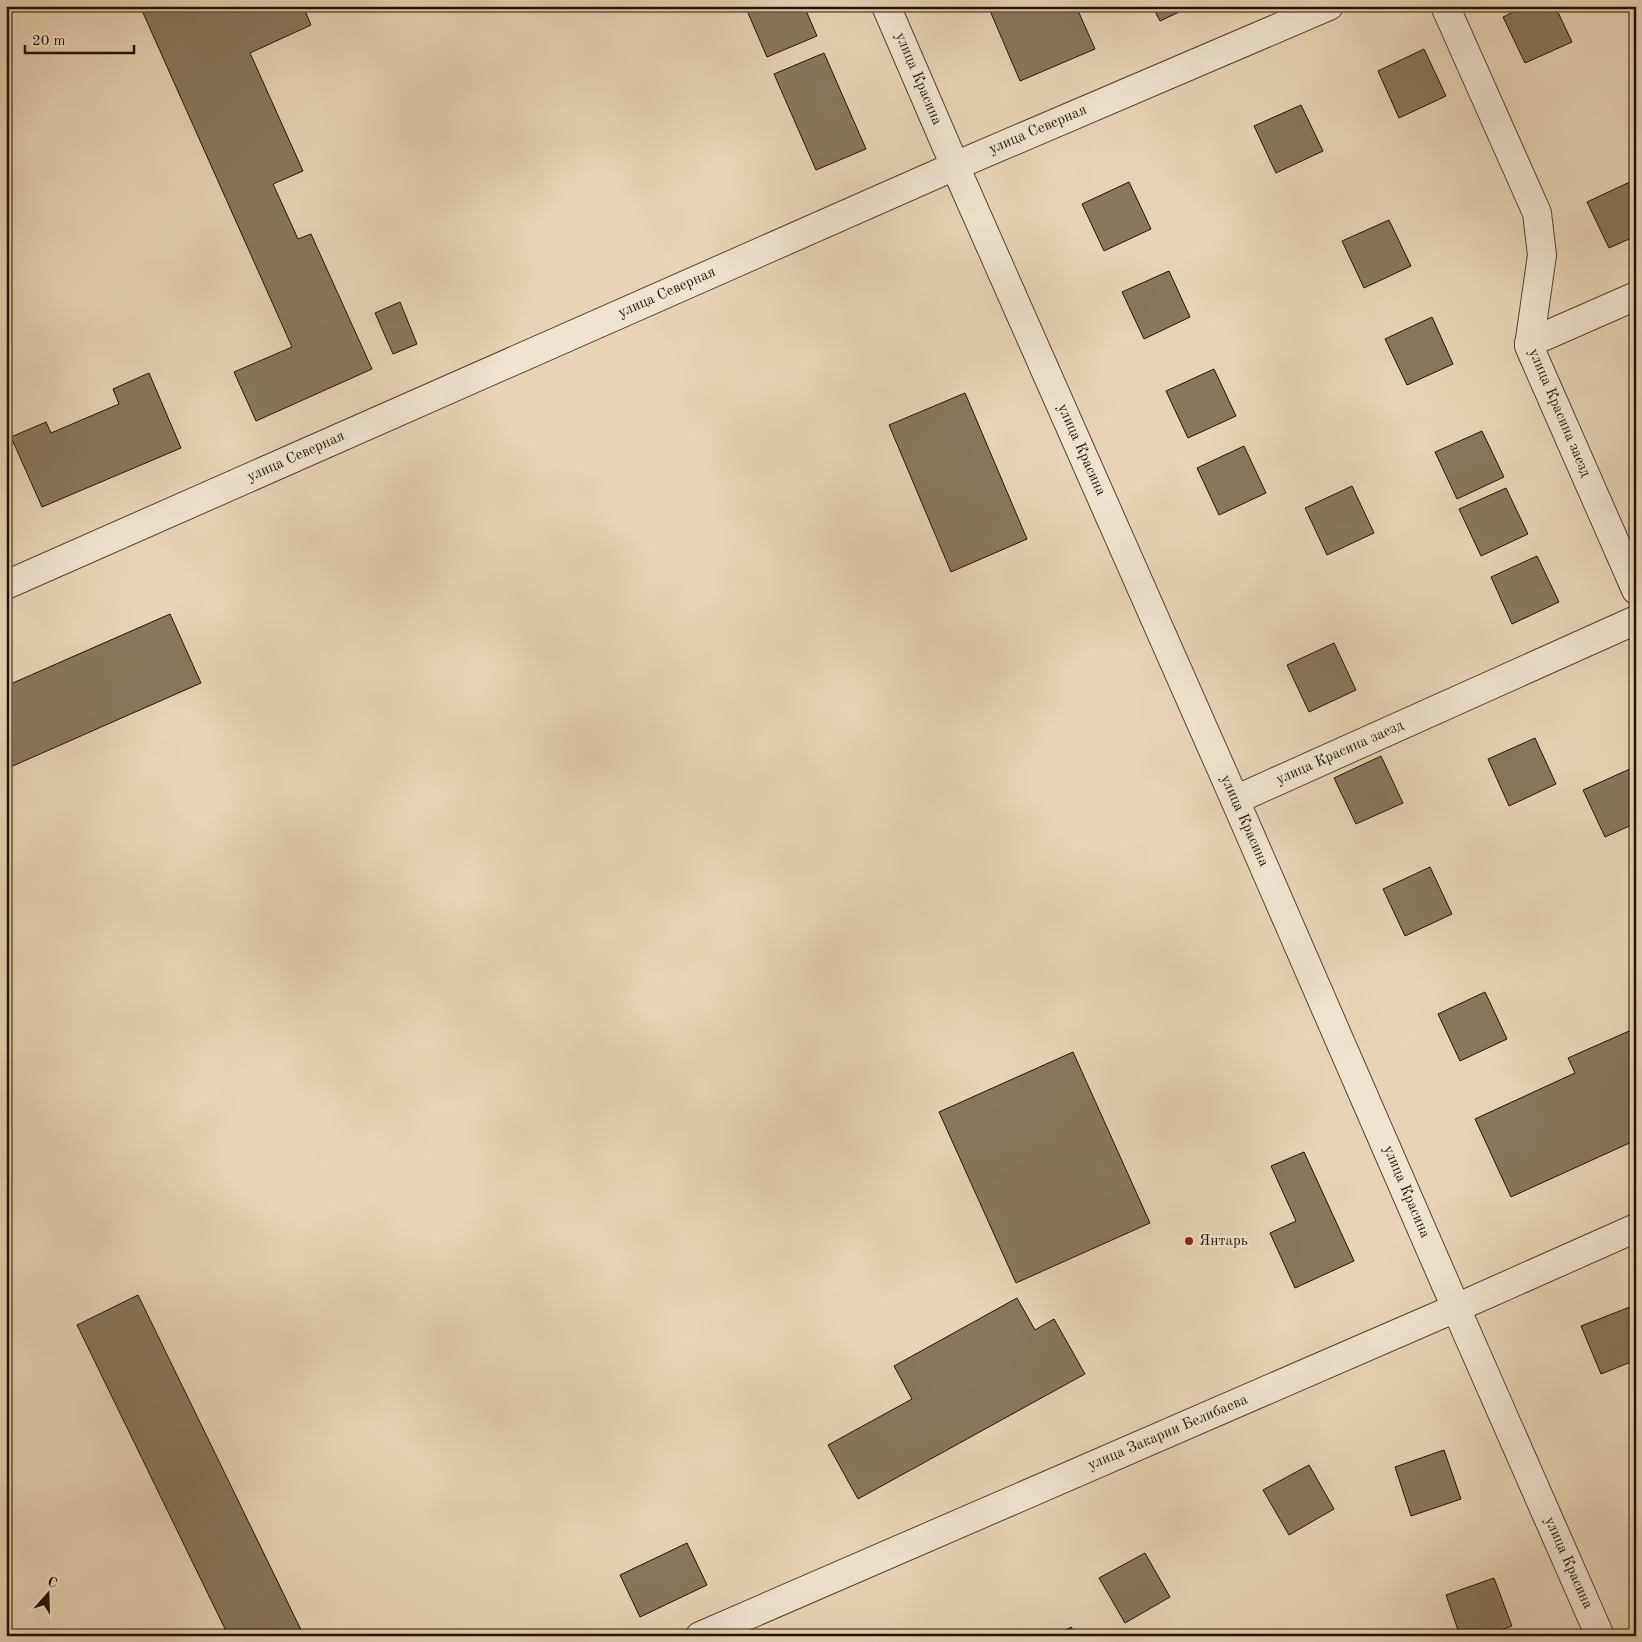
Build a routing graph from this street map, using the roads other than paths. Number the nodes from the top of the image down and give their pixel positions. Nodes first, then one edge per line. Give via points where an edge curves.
1 (886, 6) edge
2 (1329, 6) edge
3 (1445, 6) edge
4 (955, 166) junction
5 (1636, 296) edge
6 (1529, 343) junction
7 (6, 585) edge
8 (1636, 590) edge
9 (1636, 620) edge
10 (1235, 800) junction
11 (1636, 1228) edge
12 (1456, 1308) junction
13 (706, 1634) edge
14 (1600, 1636) edge

1 - 4 street, улица Красина
2 - 4 street, улица Северная
3 - 6 street, улица Красина заезд via 1537,213 1542,255
4 - 7 street, улица Северная
4 - 10 street, улица Красина
5 - 6 street
6 - 8 street, улица Красина заезд
9 - 10 street, улица Красина заезд
10 - 12 street, улица Красина
11 - 12 street, улица Закарии Белибаева
12 - 13 street, улица Закарии Белибаева
12 - 14 street, улица Красина

